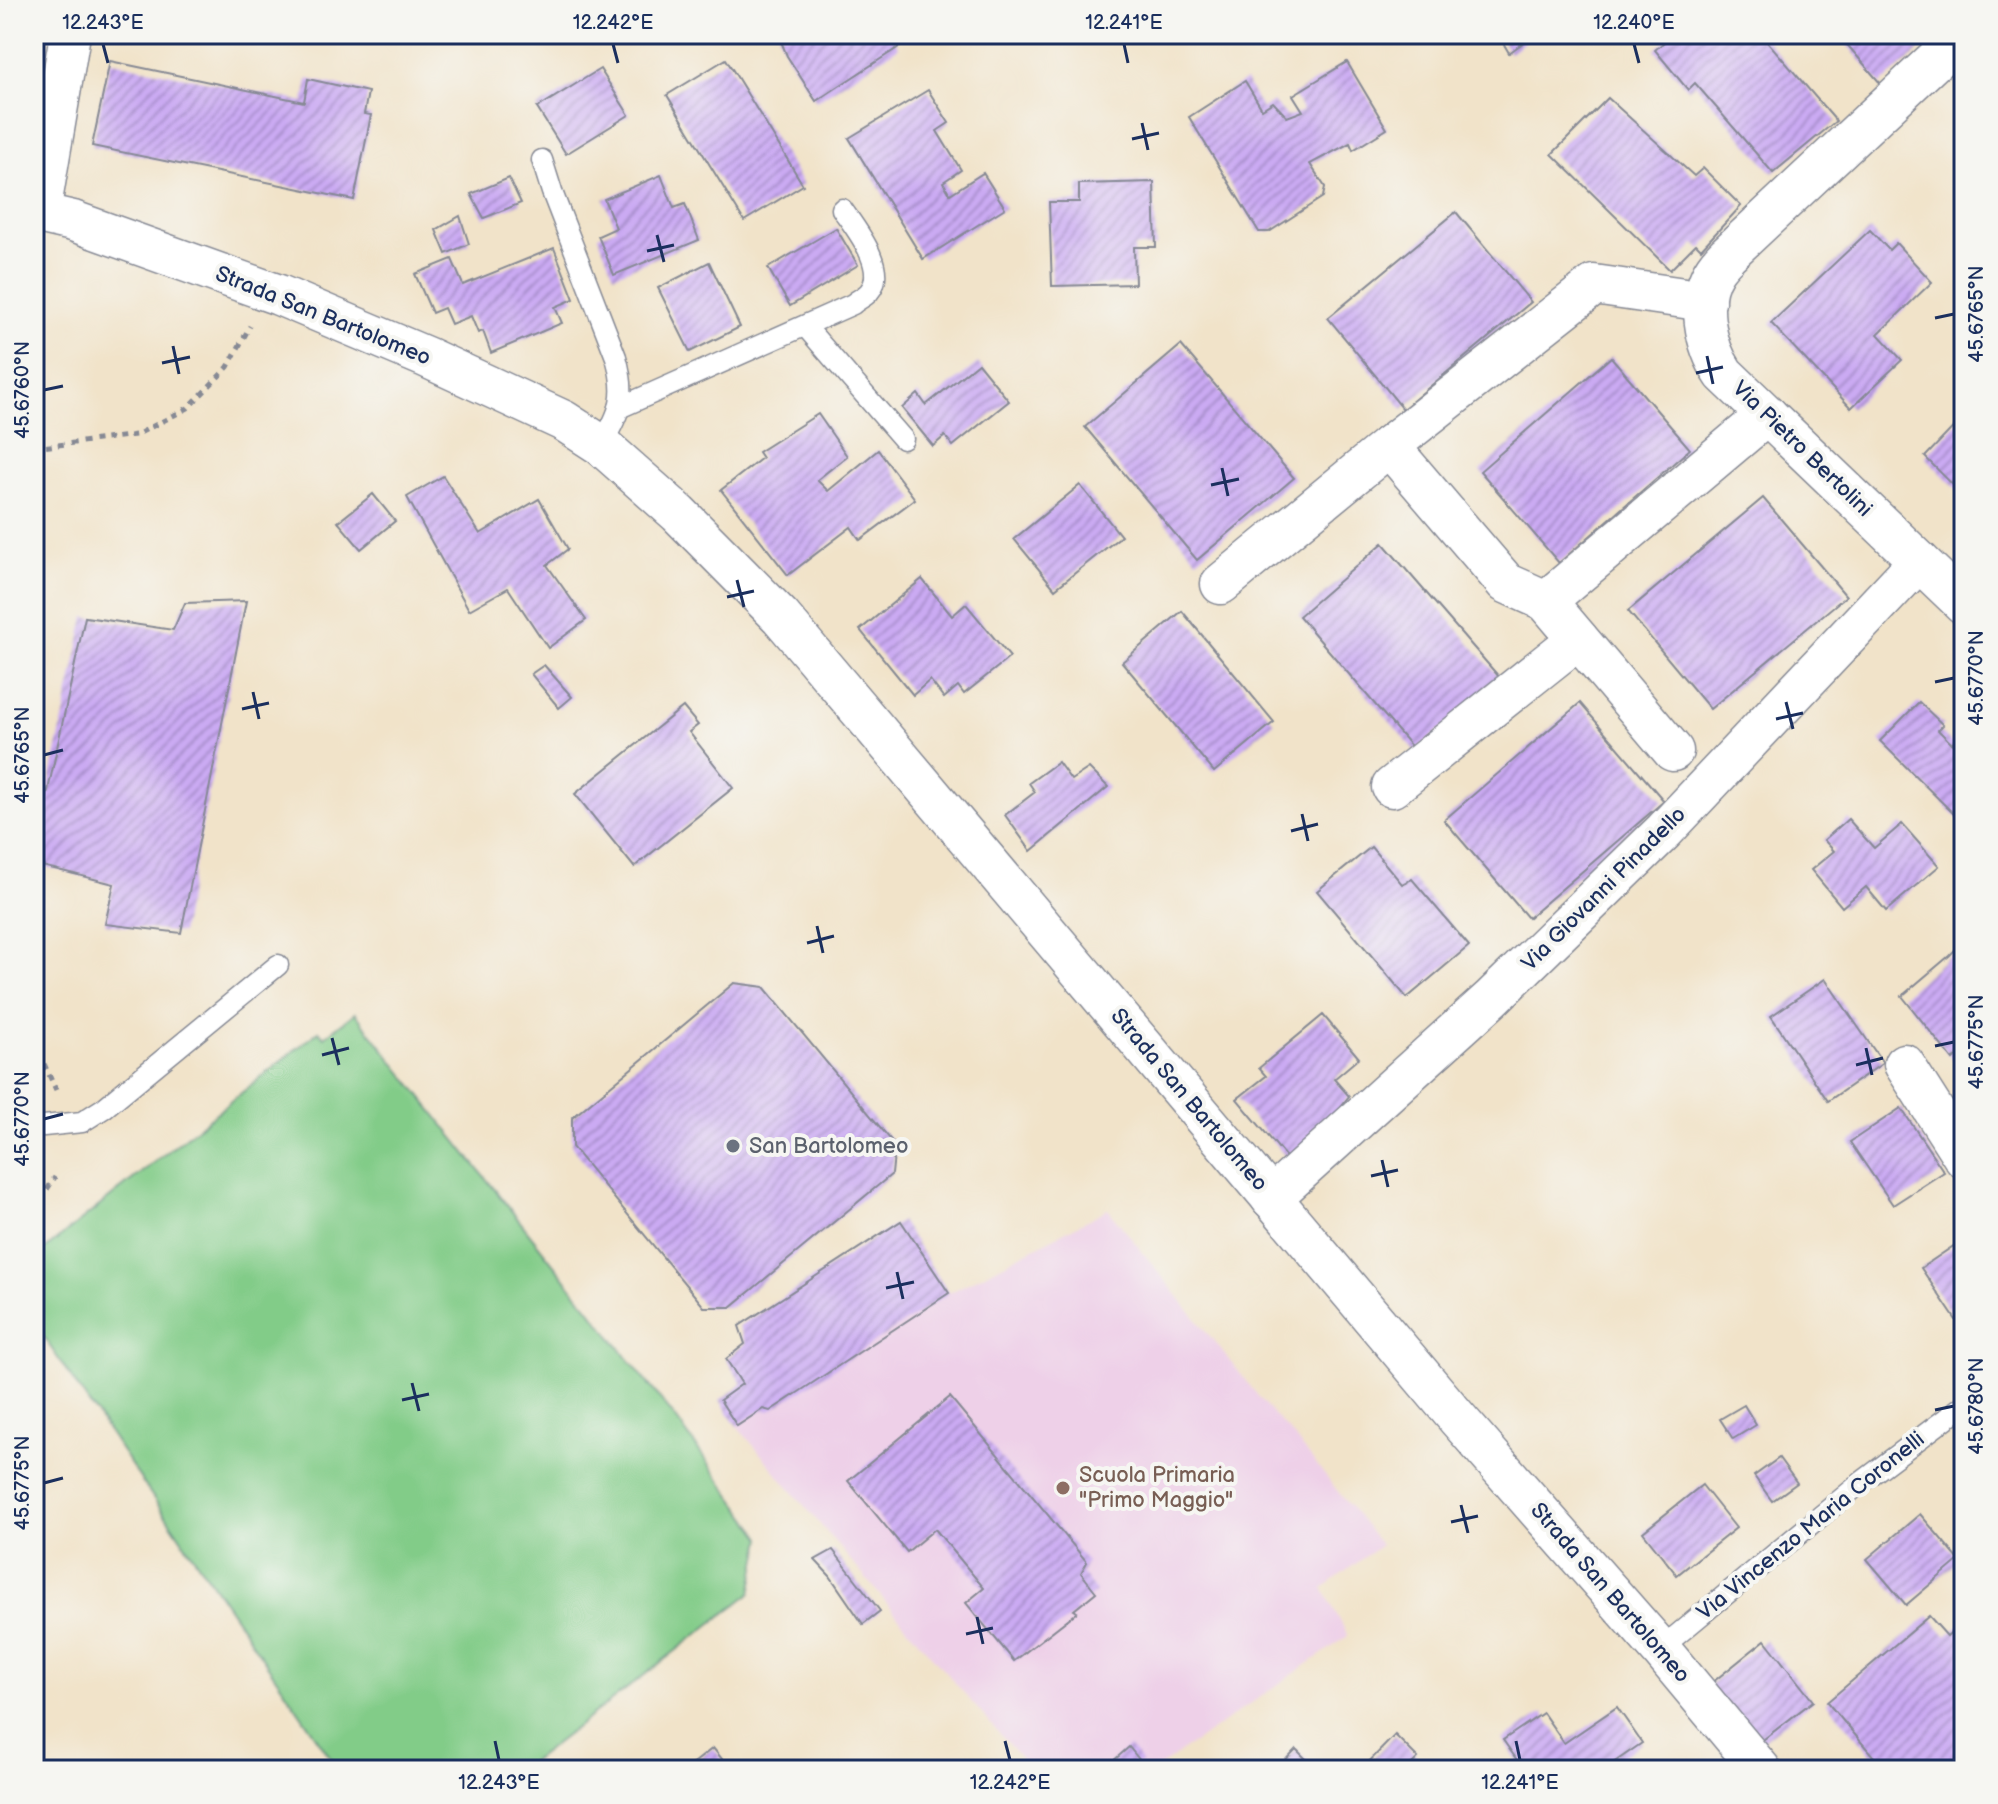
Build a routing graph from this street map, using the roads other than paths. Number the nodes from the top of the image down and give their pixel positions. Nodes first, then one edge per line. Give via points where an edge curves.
1 (70, 34) edge
2 (1963, 34) edge
3 (542, 160) dead end
4 (842, 209) dead end
5 (37, 212) edge
6 (1705, 301) junction
7 (805, 326) junction
8 (619, 408) junction
9 (1767, 415) junction
10 (903, 439) dead end
11 (601, 445) junction
12 (1389, 446) junction
13 (1919, 561) junction
14 (1221, 584) dead end
15 (1546, 601) junction
16 (1964, 604) edge
17 (1578, 639) junction
18 (1673, 751) dead end
19 (1392, 787) dead end
20 (278, 965) dead end
21 (1904, 1064) dead end
22 (34, 1127) edge
23 (1964, 1158) edge
24 (1271, 1198) junction
25 (1964, 1405) edge
26 (1660, 1649) junction
27 (1761, 1770) edge

1 - 5 street
2 - 6 street, Via Pietro Bertolini via 1728,254 1714,270
3 - 8 lane via 616,357
4 - 7 lane via 866,243 875,277 870,292 853,304
5 - 11 street, Strada San Bartolomeo via 279,295 515,397
6 - 9 street, Via Pietro Bertolini via 1715,361
6 - 12 street via 1594,285
7 - 8 lane
7 - 10 lane
8 - 11 lane
9 - 13 street, Via Pietro Bertolini
9 - 15 street
11 - 24 street, Strada San Bartolomeo via 679,514 781,617
12 - 14 street
12 - 15 street via 1506,583
13 - 16 street, Via Pietro Bertolini
13 - 24 street, Via Giovanni Pinadello via 1664,831 1492,998
15 - 17 street
17 - 18 street
17 - 19 street
20 - 22 lane via 104,1108 82,1122
21 - 23 street
24 - 26 street, Strada San Bartolomeo
25 - 26 lane, Via Vincenzo Maria Coronelli
26 - 27 street, Strada San Bartolomeo

